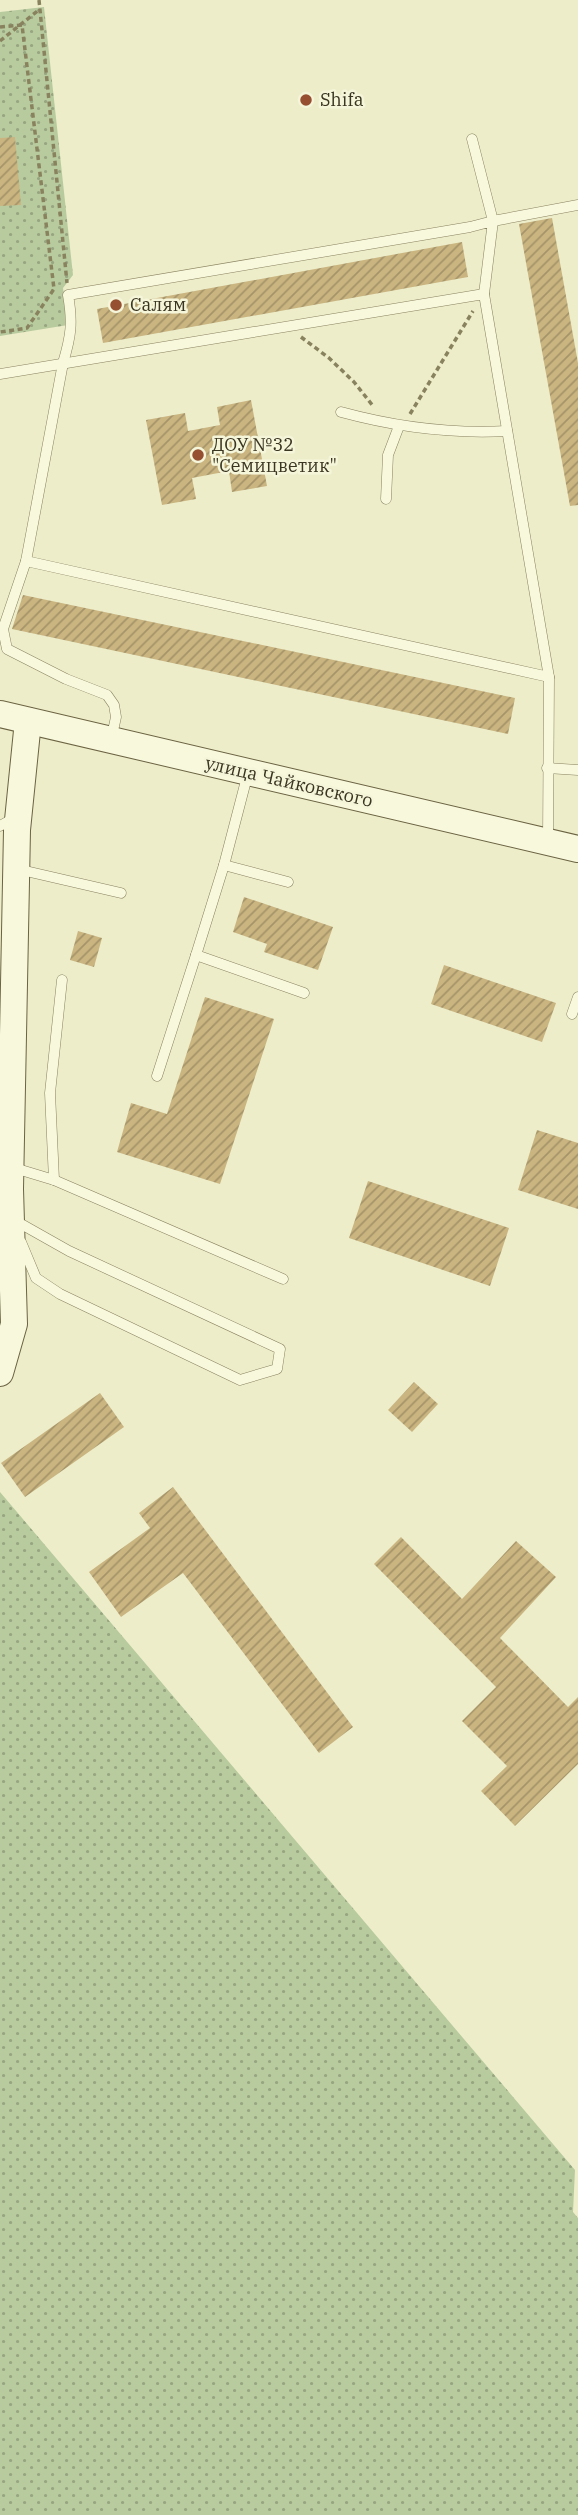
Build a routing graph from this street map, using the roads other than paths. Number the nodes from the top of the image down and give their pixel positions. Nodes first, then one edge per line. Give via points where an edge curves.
1 (472, 139) dead end
2 (578, 205) edge
3 (493, 221) junction
4 (484, 294) junction
5 (63, 363) junction
6 (0, 374) edge
7 (341, 412) dead end
8 (400, 426) junction
9 (507, 430) junction
10 (386, 499) dead end
11 (26, 561) junction
12 (549, 677) junction
13 (0, 714) edge
14 (28, 722) junction
15 (111, 740) junction
16 (547, 768) junction
17 (578, 770) edge
18 (248, 772) junction
19 (10, 820) edge
20 (548, 842) junction
21 (578, 849) edge
22 (224, 865) junction
23 (17, 869) junction
24 (288, 882) dead end
25 (121, 892) dead end
26 (196, 955) junction
27 (62, 981) dead end
28 (304, 993) dead end
29 (578, 997) edge
30 (572, 1014) dead end
31 (157, 1076) dead end
32 (11, 1167) junction
33 (54, 1181) junction
34 (5, 1219) edge
35 (283, 1279) dead end
36 (0, 1373) edge

1 - 3 lane
2 - 3 lane
3 - 4 lane
3 - 5 lane via 68,295 72,328
4 - 5 lane
4 - 9 lane
5 - 6 lane
5 - 11 lane
7 - 8 lane
8 - 9 lane via 469,433
8 - 10 lane via 388,455
9 - 12 lane
11 - 12 lane
11 - 15 lane via 4,629 6,649 107,695 116,717
12 - 16 lane
13 - 14 street, улица Чайковского
14 - 15 street, улица Чайковского
14 - 19 street
15 - 18 street, улица Чайковского
16 - 17 lane
16 - 20 lane
18 - 20 street, улица Чайковского
18 - 22 lane
19 - 23 street
20 - 21 street, улица Чайковского
22 - 24 lane
22 - 26 lane
23 - 25 lane
23 - 32 street
26 - 28 lane
26 - 31 lane
27 - 33 lane via 50,1093
29 - 30 lane
32 - 33 lane
32 - 34 street
33 - 35 lane
34 - 34 lane via 280,1349 277,1369 240,1380 60,1294 36,1278
34 - 36 street via 14,1324

